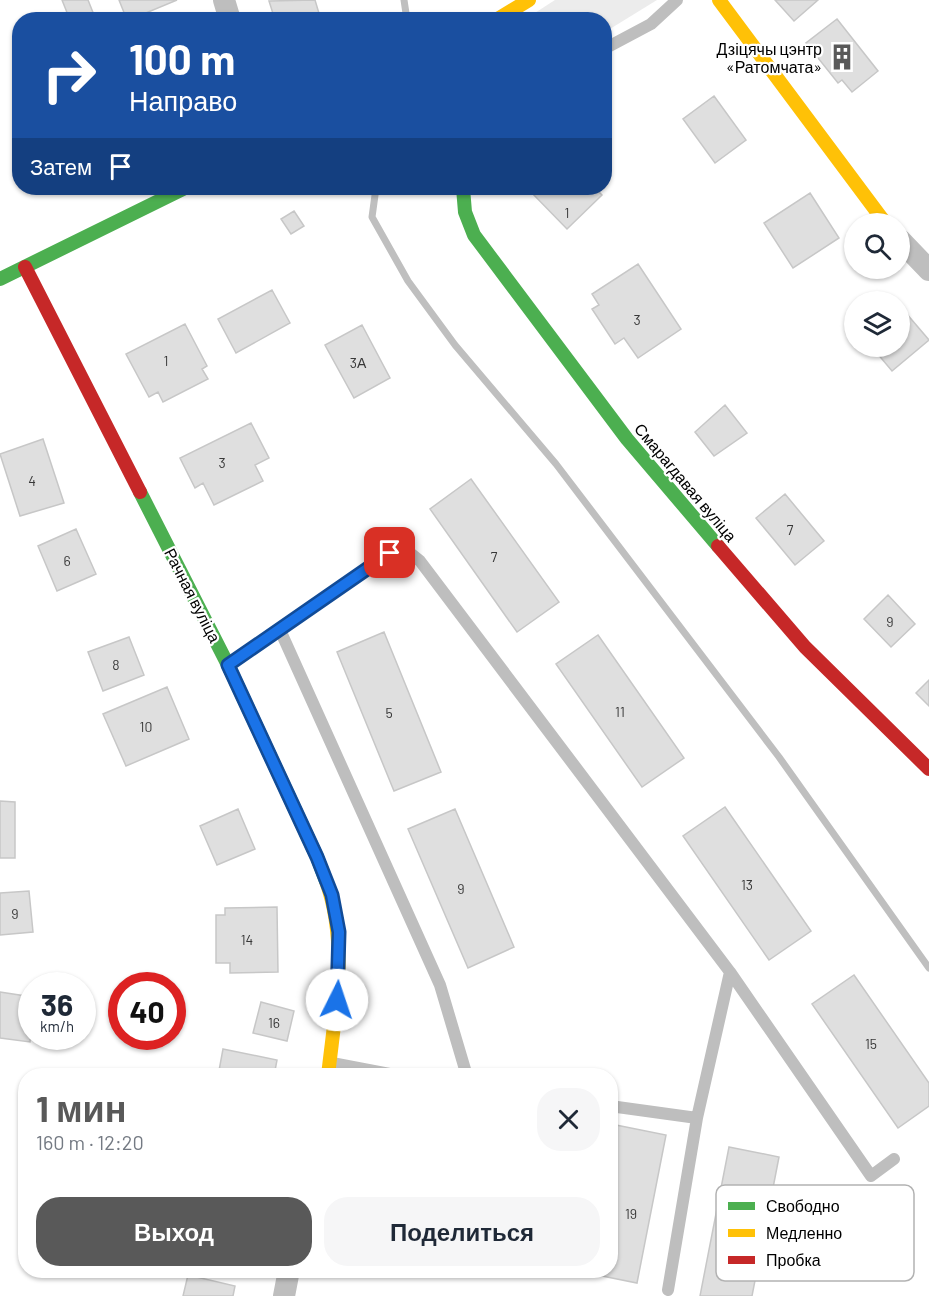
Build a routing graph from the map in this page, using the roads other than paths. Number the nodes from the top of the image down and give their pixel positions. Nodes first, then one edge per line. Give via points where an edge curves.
1 (529, 0) edge
2 (677, 0) edge
3 (718, 0) edge
4 (509, 12) edge
5 (612, 45) edge
6 (171, 195) edge
7 (462, 195) edge
8 (878, 213) edge
9 (910, 250) edge
10 (24, 267) junction
11 (929, 270) edge
12 (0, 279) edge
13 (280, 630) junction
14 (228, 665) junction
15 (929, 769) edge
16 (730, 972) junction
17 (329, 1068) edge
18 (465, 1068) edge
19 (618, 1107) edge
20 (697, 1118) junction
21 (894, 1159) dead end
22 (287, 1278) edge
23 (668, 1290) dead end
24 (284, 1296) edge

1 - 4 street
2 - 5 lane via 651,24
3 - 8 street
6 - 10 street
7 - 15 street, Смарагдавая вуліца via 465,216 474,235 627,439 805,647
9 - 11 street
10 - 12 street
10 - 14 street, Рачная вуліца
13 - 14 lane
13 - 16 lane via 390,553 410,553 420,561
13 - 18 lane via 440,985
14 - 17 street, Рачная вуліца via 332,895 339,932 339,978
16 - 20 lane
16 - 21 lane via 871,1176
19 - 20 lane
20 - 23 lane
22 - 24 street

